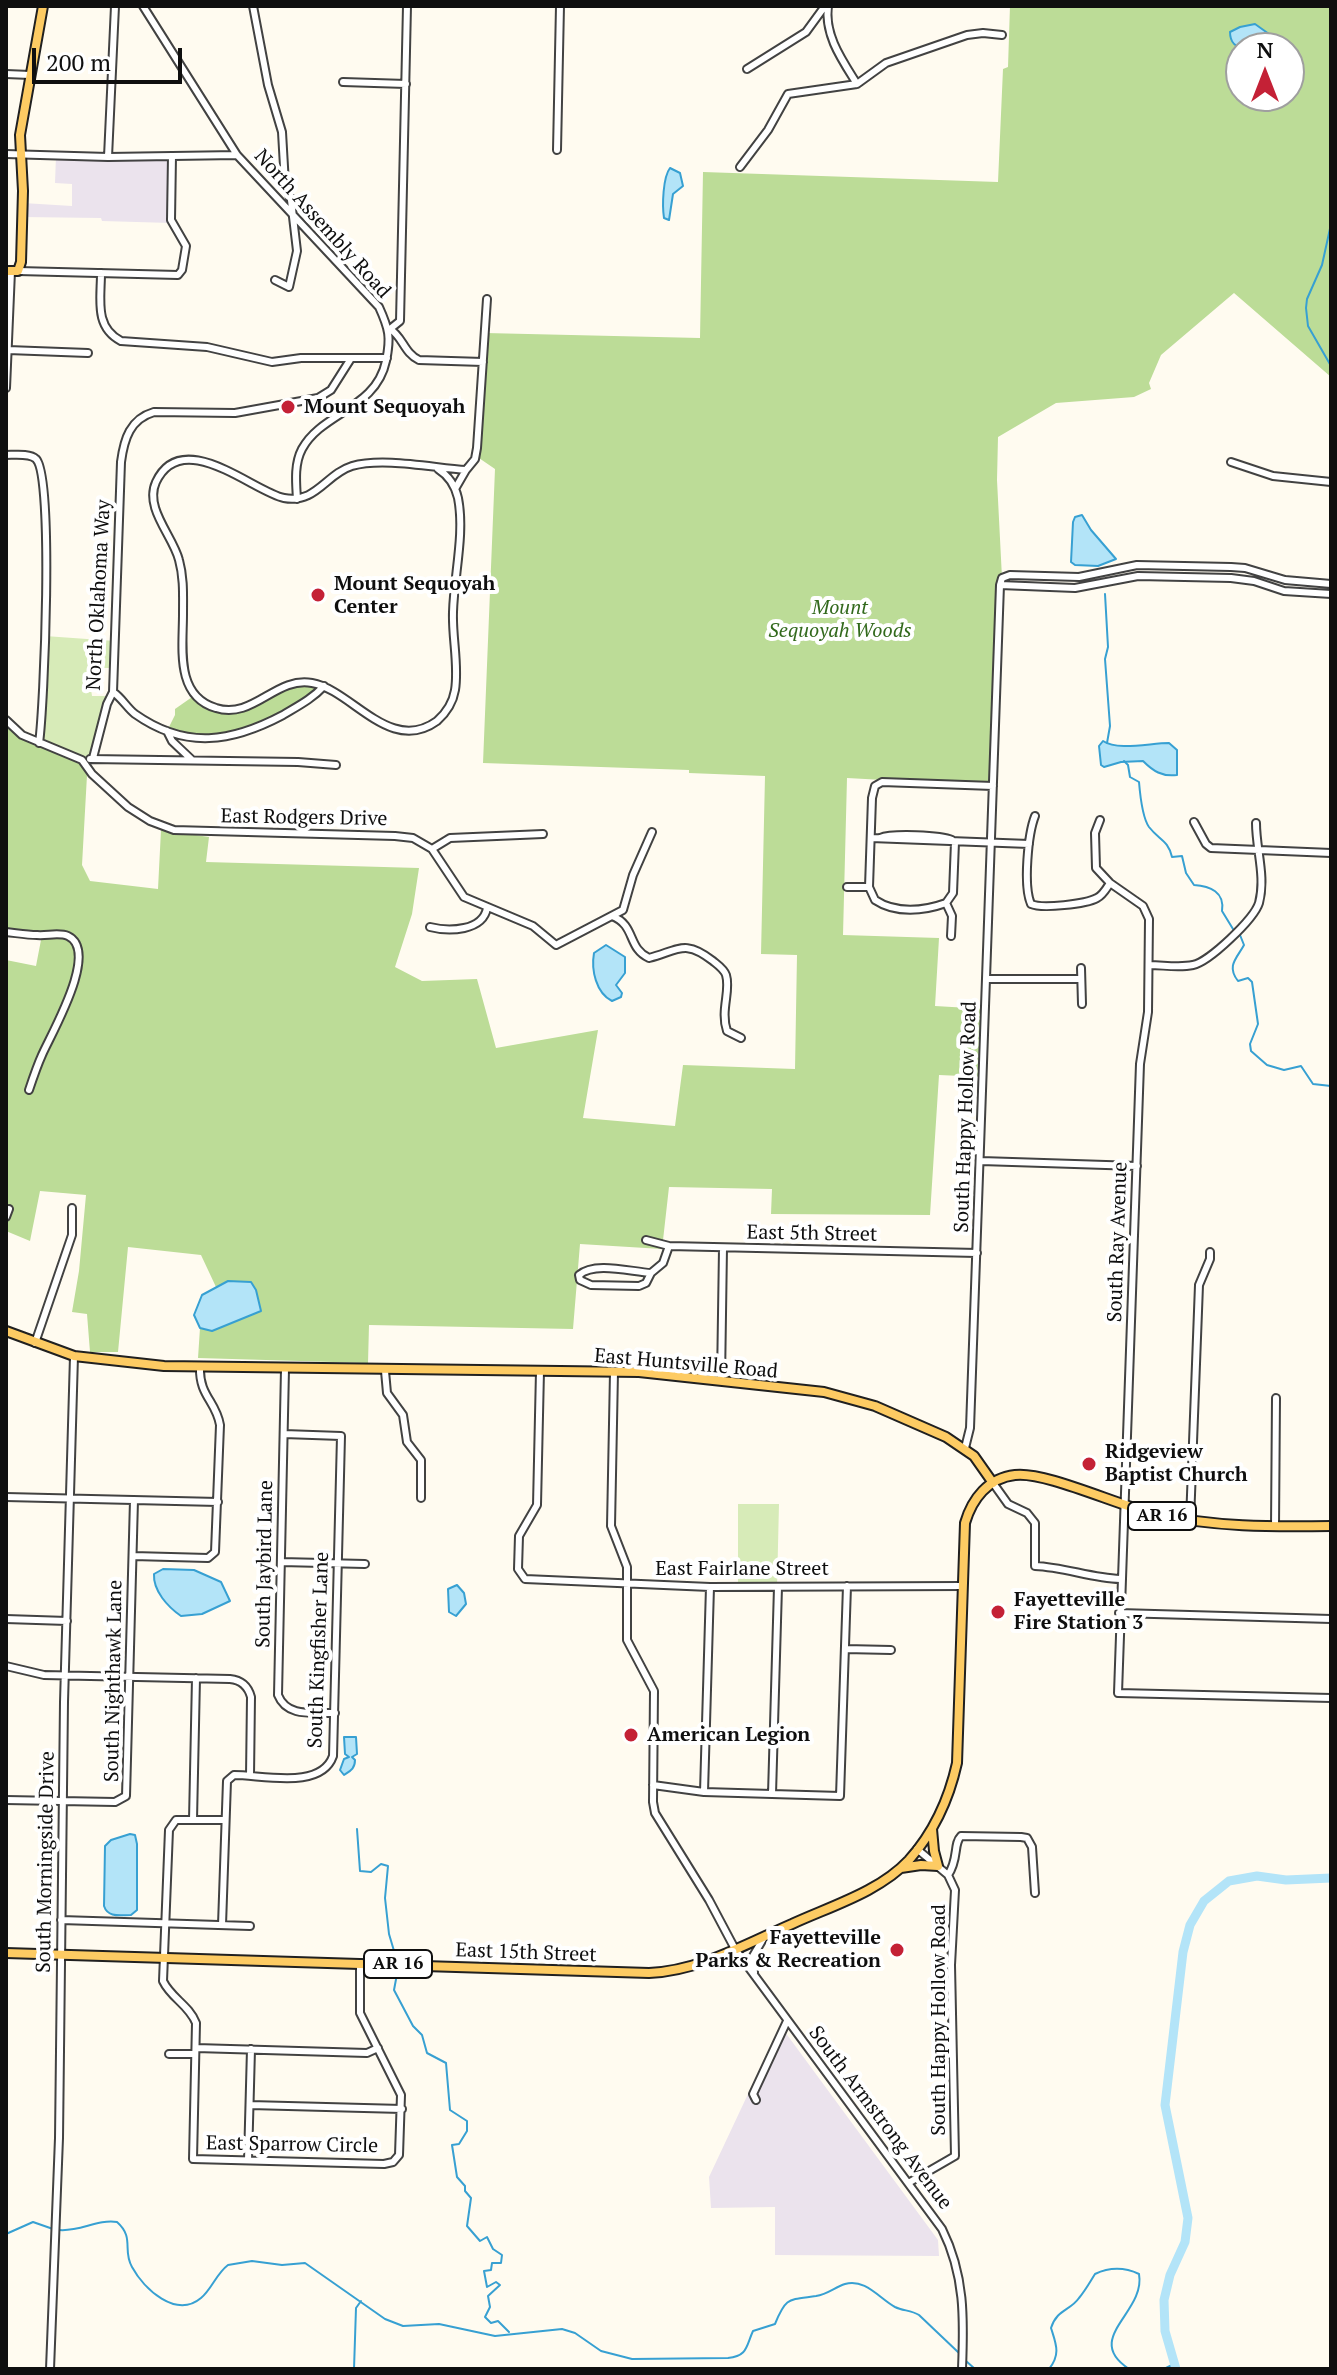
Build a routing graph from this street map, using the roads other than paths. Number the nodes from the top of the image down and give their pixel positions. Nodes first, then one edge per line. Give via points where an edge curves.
1 (43, 6) edge
2 (115, 6) edge
3 (143, 6) edge
4 (253, 6) edge
5 (407, 6) edge
6 (560, 6) edge
7 (827, 6) edge
8 (1002, 35) dead end
9 (747, 69) dead end
10 (6, 74) edge
11 (30, 75) junction
12 (343, 82) dead end
13 (406, 84) junction
14 (857, 84) junction
15 (557, 150) dead end
16 (6, 154) edge
17 (20, 155) junction
18 (237, 155) junction
19 (172, 156) junction
20 (108, 157) junction
21 (740, 167) dead end
22 (291, 211) junction
23 (11, 271) edge
24 (101, 273) junction
25 (275, 280) dead end
26 (487, 299) dead end
27 (390, 329) junction
28 (8, 350) edge
29 (88, 353) dead end
30 (387, 358) junction
31 (350, 360) junction
32 (483, 362) junction
33 (6, 388) edge
34 (6, 455) edge
35 (1231, 462) dead end
36 (438, 469) junction
37 (466, 470) junction
38 (1331, 482) edge
39 (455, 489) junction
40 (297, 499) junction
41 (1079, 577) junction
42 (1331, 584) edge
43 (1000, 585) junction
44 (1079, 587) junction
45 (1331, 594) edge
46 (324, 686) junction
47 (113, 692) junction
48 (6, 720) edge
49 (167, 731) junction
50 (39, 743) junction
51 (93, 758) junction
52 (82, 760) junction
53 (192, 760) junction
54 (336, 765) dead end
55 (993, 786) junction
56 (1035, 816) dead end
57 (1100, 820) dead end
58 (1194, 822) dead end
59 (1256, 823) dead end
60 (652, 832) dead end
61 (543, 834) dead end
62 (871, 838) junction
63 (955, 842) junction
64 (991, 843) junction
65 (1029, 844) junction
66 (432, 849) junction
67 (1258, 850) junction
68 (1331, 853) edge
69 (1110, 883) junction
70 (847, 887) dead end
71 (869, 887) junction
72 (946, 903) junction
73 (487, 908) junction
74 (612, 916) junction
75 (430, 927) dead end
76 (6, 932) edge
77 (951, 936) dead end
78 (1150, 965) junction
79 (1081, 968) dead end
80 (987, 979) junction
81 (1081, 979) junction
82 (1082, 1004) dead end
83 (741, 1038) dead end
84 (29, 1090) dead end
85 (981, 1161) junction
86 (1137, 1166) junction
87 (72, 1208) dead end
88 (9, 1209) dead end
89 (6, 1217) edge
90 (646, 1240) dead end
91 (669, 1246) junction
92 (723, 1248) junction
93 (1210, 1252) dead end
94 (977, 1253) junction
95 (651, 1273) junction
96 (6, 1331) edge
97 (35, 1343) junction
98 (74, 1356) junction
99 (200, 1367) junction
100 (285, 1369) junction
101 (385, 1371) junction
102 (540, 1371) junction
103 (614, 1372) junction
104 (721, 1380) junction
105 (1276, 1398) dead end
106 (284, 1434) junction
107 (965, 1448) junction
108 (993, 1483) junction
109 (6, 1497) edge
110 (70, 1498) junction
111 (421, 1498) dead end
112 (134, 1500) junction
113 (218, 1502) junction
114 (1124, 1506) junction
115 (1190, 1521) junction
116 (1331, 1526) edge
117 (1275, 1527) junction
118 (133, 1556) junction
119 (281, 1562) junction
120 (338, 1563) junction
121 (365, 1564) dead end
122 (1120, 1579) junction
123 (628, 1584) junction
124 (847, 1586) junction
125 (963, 1586) junction
126 (710, 1587) junction
127 (778, 1587) junction
128 (1119, 1613) junction
129 (6, 1619) edge
130 (1331, 1619) edge
131 (67, 1621) junction
132 (845, 1649) junction
133 (891, 1650) dead end
134 (6, 1666) edge
135 (65, 1675) junction
136 (130, 1677) junction
137 (196, 1678) junction
138 (1331, 1698) edge
139 (335, 1713) junction
140 (250, 1776) junction
141 (653, 1785) junction
142 (704, 1792) junction
143 (772, 1794) junction
144 (6, 1800) edge
145 (63, 1801) junction
146 (193, 1820) junction
147 (225, 1820) junction
148 (932, 1829) junction
149 (917, 1849) junction
150 (938, 1866) junction
151 (900, 1868) junction
152 (948, 1875) junction
153 (1035, 1893) dead end
154 (61, 1920) junction
155 (166, 1923) junction
156 (222, 1925) junction
157 (250, 1926) dead end
158 (766, 1935) junction
159 (735, 1949) junction
160 (6, 1953) edge
161 (60, 1955) junction
162 (164, 1958) junction
163 (360, 1963) junction
164 (755, 1976) junction
165 (787, 2021) junction
166 (378, 2048) junction
167 (251, 2049) junction
168 (196, 2051) junction
169 (169, 2054) dead end
170 (756, 2100) dead end
171 (250, 2105) junction
172 (402, 2109) junction
173 (248, 2160) junction
174 (910, 2182) junction
175 (50, 2369) edge
176 (962, 2369) edge

1 - 11 main road
2 - 20 street
3 - 18 street, North Assembly Road
4 - 22 street via 282,132
5 - 13 street
6 - 15 street
7 - 9 street via 790,45
7 - 14 street via 834,44
8 - 14 street via 967,35 886,63
10 - 11 street
11 - 17 main road
12 - 13 street
13 - 27 street via 400,321
14 - 21 street via 788,94
16 - 17 street
17 - 20 street
17 - 23 main road via 22,217
18 - 19 street
18 - 22 street, North Assembly Road
19 - 20 street
19 - 24 street via 171,220 186,246 182,270 178,275
22 - 25 street via 295,267 289,287
22 - 27 street, North Assembly Road via 379,307
23 - 24 street
23 - 28 street
24 - 31 street via 100,316 111,336 121,341 207,347 272,362
26 - 32 street
27 - 30 street, North Assembly Road
27 - 32 street via 419,360
28 - 29 street
28 - 33 street
30 - 31 street
30 - 40 street, North Assembly Road via 374,388 302,449
31 - 47 street, North Oklahoma Way via 331,390 318,398 235,413 154,412 143,415 128,431 121,462
32 - 37 street via 477,448
34 - 50 street via 37,460 46,503
35 - 38 street via 1273,476
36 - 37 street
36 - 39 street
36 - 40 street via 354,465
37 - 39 street
39 - 46 street via 460,511 453,615 456,680 453,697 439,719 409,729 374,720
40 - 46 street via 198,461 164,471 155,484 154,501 182,575 183,663 199,699 228,710 245,708 289,684
41 - 42 street via 1137,565 1231,567
41 - 43 street via 1010,575
41 - 44 street
43 - 44 street
43 - 55 street, South Happy Hollow Road
44 - 45 street via 1138,576 1231,578 1284,591
46 - 49 street via 308,701 234,736 190,738
47 - 49 street via 135,714
47 - 51 street, North Oklahoma Way
48 - 50 street, East Rodgers Drive
49 - 53 street
50 - 52 street, East Rodgers Drive
51 - 52 street
51 - 53 street
52 - 66 street, East Rodgers Drive via 128,807 174,830 395,836 413,838
53 - 54 street
55 - 62 street via 882,782 872,798
55 - 64 street, South Happy Hollow Road
56 - 65 street
57 - 69 street, South Ray Avenue via 1094,859
58 - 67 street via 1211,848
59 - 67 street
60 - 74 street via 623,910
61 - 66 street via 450,838
62 - 63 street
62 - 71 street
63 - 64 street
63 - 72 street via 953,893
64 - 65 street
64 - 80 street, South Happy Hollow Road
65 - 69 street via 1028,894 1035,906 1089,901 1101,896
66 - 73 street via 464,897
67 - 68 street
67 - 78 street via 1259,900 1253,914 1202,962
69 - 78 street, South Ray Avenue via 1147,913
70 - 71 street
71 - 72 street via 875,900 888,907 921,910
72 - 77 street
73 - 74 street via 533,926 556,945
73 - 75 street via 473,925
74 - 83 street via 627,925 634,944 649,958 691,948 722,968 727,977 724,1021 727,1031
76 - 84 street via 63,934 78,948 73,987
78 - 86 street, South Ray Avenue
79 - 81 street
80 - 81 street
80 - 85 street, South Happy Hollow Road
81 - 82 street
85 - 86 street
85 - 94 street, South Happy Hollow Road
86 - 114 street, South Ray Avenue
87 - 97 street via 72,1235
88 - 89 street
90 - 91 street, East 5th Street
91 - 92 street, East 5th Street
91 - 95 street via 663,1263
92 - 94 street, East 5th Street
92 - 104 street
93 - 115 street via 1199,1285
94 - 107 street, South Happy Hollow Road
95 - 95 street via 639,1286 584,1285 579,1275 595,1268
96 - 97 main road, East Huntsville Road
97 - 98 main road, East Huntsville Road
98 - 99 main road, East Huntsville Road
98 - 110 street, South Morningside Drive
99 - 100 main road, East Huntsville Road
99 - 113 street via 202,1391 220,1425
100 - 101 main road, East Huntsville Road
100 - 106 street, South Jaybird Lane
101 - 102 main road, East Huntsville Road
101 - 111 street via 387,1393 403,1415 407,1442 421,1460
102 - 103 main road, East Huntsville Road
102 - 123 street, East Fairlane Street via 537,1505 519,1536 518,1569 530,1580
103 - 104 main road, East Huntsville Road
103 - 123 street, South Armstrong Avenue via 611,1526 626,1558
104 - 107 main road, East Huntsville Road via 858,1400
105 - 117 street
106 - 119 street, South Jaybird Lane
106 - 120 street, South Kingfisher Lane via 341,1436
107 - 108 main road, East Huntsville Road
108 - 114 main road, AR 16 via 1028,1475
108 - 122 street via 1008,1504 1035,1523 1035,1566
108 - 125 main road, AR 16 via 973,1502 965,1523
109 - 110 street
110 - 112 street
110 - 131 street, South Morningside Drive
112 - 113 street
112 - 118 street, South Nighthawk Lane
113 - 118 street via 212,1556
114 - 115 main road, AR 16
114 - 122 street, South Ray Avenue
115 - 117 main road, AR 16
116 - 117 main road, AR 16
118 - 136 street, South Nighthawk Lane
119 - 120 street
119 - 139 street, South Jaybird Lane via 279,1699 294,1711
120 - 121 street
120 - 139 street, South Kingfisher Lane
122 - 128 street, South Ray Avenue
123 - 126 street, East Fairlane Street
123 - 141 street, South Armstrong Avenue via 627,1640 654,1691
124 - 125 street, East Fairlane Street
124 - 127 street, East Fairlane Street
124 - 132 street
125 - 148 main road, AR 16 via 957,1763
126 - 127 street, East Fairlane Street
126 - 142 street
127 - 143 street
128 - 130 street
128 - 138 street, South Ray Avenue via 1118,1693
129 - 131 street
131 - 135 street, South Morningside Drive
132 - 133 street
132 - 143 street via 840,1796
134 - 135 street
135 - 136 street
135 - 145 street, South Morningside Drive
136 - 137 street
136 - 145 street, South Nighthawk Lane via 126,1796 115,1802
137 - 140 street via 233,1679 249,1691
137 - 146 street
139 - 140 street, South Kingfisher Lane via 333,1756 321,1773
140 - 147 street via 234,1775 227,1781
141 - 142 street
141 - 159 street, South Armstrong Avenue via 655,1813
142 - 143 street
144 - 145 street
145 - 154 street, South Morningside Drive
146 - 147 street
146 - 155 street, East Sparrow Circle via 170,1825
147 - 156 street
148 - 149 main road, AR 16
148 - 150 main road
149 - 150 street, South Happy Hollow Road
149 - 151 main road, East 15th Street / AR 16
150 - 151 main road
150 - 152 street, South Happy Hollow Road
151 - 158 main road, East 15th Street / AR 16 via 860,1894
152 - 153 street via 961,1836 1021,1837 1031,1842
152 - 174 street, South Happy Hollow Road via 955,1897 955,2156
154 - 155 street
154 - 161 street, South Morningside Drive
155 - 156 street
155 - 162 street, East Sparrow Circle
156 - 157 street
158 - 159 main road, East 15th Street / AR 16
158 - 164 street via 753,1956
159 - 163 main road, East 15th Street / AR 16 via 687,1967 649,1973
159 - 164 street, South Armstrong Avenue
160 - 161 main road, East 15th Street / AR 16
161 - 162 main road, East 15th Street / AR 16
161 - 175 street, South Morningside Drive
162 - 163 main road, East 15th Street / AR 16
162 - 168 street, East Sparrow Circle via 167,1990 192,2012 196,2023
163 - 166 street, East Sparrow Circle via 360,2013
164 - 165 street, South Armstrong Avenue
165 - 170 street via 753,2094
165 - 174 street, South Armstrong Avenue
166 - 167 street via 367,2053
166 - 172 street, East Sparrow Circle via 399,2090
167 - 168 street
167 - 171 street
168 - 169 street
168 - 173 street, East Sparrow Circle via 193,2159
171 - 172 street
171 - 173 street
172 - 173 street, East Sparrow Circle via 401,2145 393,2162
174 - 176 street, South Armstrong Avenue via 955,2259 963,2294

